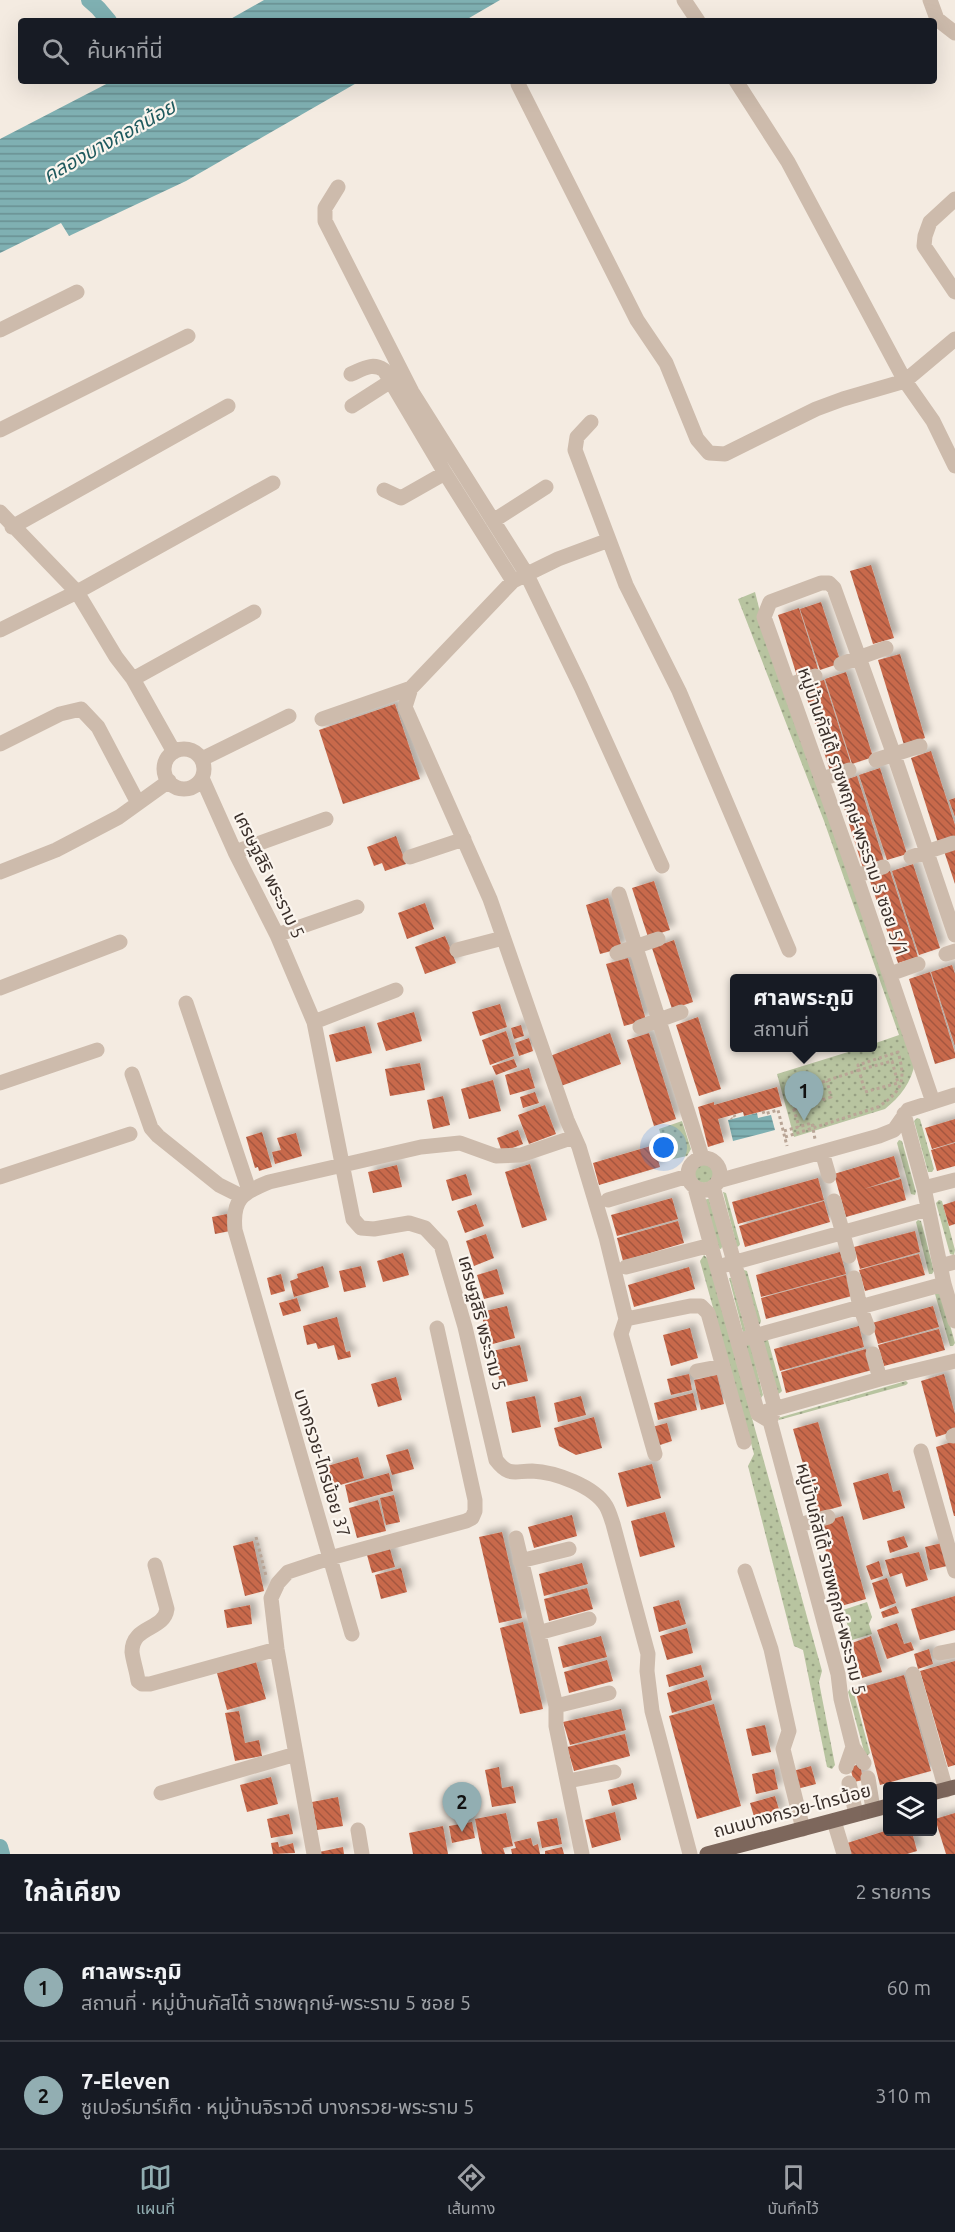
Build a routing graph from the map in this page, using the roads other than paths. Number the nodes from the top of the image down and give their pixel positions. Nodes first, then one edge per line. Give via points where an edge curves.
1 (684, 0) edge
2 (930, 0) edge
3 (696, 18) edge
4 (937, 18) edge
5 (937, 19) edge
6 (955, 33) edge
7 (518, 84) dead end
8 (738, 84) edge
9 (338, 187) dead end
10 (955, 199) edge
11 (77, 292) dead end
12 (955, 292) edge
13 (0, 330) edge
14 (188, 336) dead end
15 (955, 339) edge
16 (351, 374) dead end
17 (391, 381) junction
18 (905, 381) junction
19 (228, 406) dead end
20 (352, 406) dead end
21 (591, 422) dead end
22 (0, 430) edge
23 (955, 466) edge
24 (446, 473) junction
25 (273, 483) dead end
26 (546, 487) dead end
27 (384, 490) dead end
28 (0, 514) edge
29 (494, 521) junction
30 (12, 526) junction
31 (609, 540) junction
32 (520, 577) junction
33 (77, 592) junction
34 (254, 612) dead end
35 (0, 630) edge
36 (886, 648) dead end
37 (860, 658) junction
38 (842, 664) dead end
39 (815, 676) dead end
40 (133, 679) junction
41 (789, 685) junction
42 (411, 688) junction
43 (289, 716) dead end
44 (322, 719) dead end
45 (0, 744) edge
46 (921, 746) dead end
47 (174, 752) junction
48 (894, 755) junction
49 (202, 759) junction
50 (876, 760) dead end
51 (849, 770) dead end
52 (202, 778) junction
53 (822, 779) junction
54 (169, 781) junction
55 (138, 803) junction
56 (326, 819) dead end
57 (464, 840) junction
58 (953, 843) dead end
59 (235, 852) junction
60 (927, 852) junction
61 (410, 857) dead end
62 (911, 857) dead end
63 (662, 866) dead end
64 (883, 867) dead end
65 (0, 872) edge
66 (856, 876) junction
67 (619, 894) dead end
68 (357, 907) dead end
69 (278, 935) junction
70 (955, 935) edge
71 (503, 938) junction
72 (657, 939) dead end
73 (120, 942) dead end
74 (636, 947) junction
75 (457, 950) dead end
76 (789, 950) dead end
77 (617, 953) dead end
78 (918, 964) dead end
79 (890, 974) junction
80 (0, 988) edge
81 (396, 990) dead end
82 (186, 1003) dead end
83 (681, 1012) dead end
84 (659, 1020) junction
85 (314, 1022) junction
86 (640, 1027) dead end
87 (96, 1050) dead end
88 (132, 1074) dead end
89 (0, 1083) edge
90 (955, 1095) edge
91 (933, 1102) junction
92 (904, 1114) junction
93 (130, 1134) dead end
94 (573, 1137) junction
95 (822, 1152) junction
96 (702, 1157) junction
97 (344, 1164) junction
98 (829, 1176) dead end
99 (0, 1177) edge
100 (955, 1180) edge
101 (691, 1182) junction
102 (715, 1184) junction
103 (924, 1188) junction
104 (245, 1193) junction
105 (608, 1200) dead end
106 (834, 1201) dead end
107 (928, 1209) junction
108 (843, 1234) junction
109 (711, 1245) junction
110 (849, 1256) dead end
111 (735, 1263) junction
112 (948, 1264) edge
113 (626, 1268) dead end
114 (716, 1268) junction
115 (854, 1278) dead end
116 (944, 1284) junction
117 (860, 1307) junction
118 (626, 1319) junction
119 (955, 1321) edge
120 (437, 1328) dead end
121 (868, 1328) dead end
122 (756, 1336) junction
123 (737, 1340) junction
124 (873, 1354) dead end
125 (955, 1362) edge
126 (723, 1366) junction
127 (697, 1371) dead end
128 (880, 1379) junction
129 (768, 1414) junction
130 (744, 1442) dead end
131 (921, 1451) dead end
132 (656, 1454) dead end
133 (828, 1517) dead end
134 (799, 1525) junction
135 (516, 1538) dead end
136 (569, 1549) dead end
137 (330, 1558) junction
138 (520, 1561) junction
139 (155, 1565) dead end
140 (955, 1571) edge
141 (745, 1572) dead end
142 (589, 1619) dead end
143 (538, 1633) junction
144 (352, 1634) dead end
145 (277, 1649) junction
146 (913, 1674) dead end
147 (609, 1693) dead end
148 (556, 1706) junction
149 (853, 1747) junction
150 (296, 1754) junction
151 (846, 1767) dead end
152 (614, 1772) dead end
153 (568, 1781) junction
154 (849, 1783) dead end
155 (945, 1790) edge
156 (160, 1793) dead end
157 (880, 1808) edge
158 (856, 1814) junction
159 (834, 1821) junction
160 (803, 1829) junction
161 (358, 1830) dead end
162 (315, 1854) edge
163 (362, 1854) edge
164 (582, 1854) edge
165 (690, 1854) edge
166 (707, 1854) edge
167 (844, 1854) edge

1 - 3 street
2 - 4 street
5 - 6 street
7 - 18 street via 637,320 666,363 697,439 709,453 725,454 816,409
8 - 18 street via 788,162
9 - 29 street via 325,208 325,221 412,392
10 - 12 street via 930,222 924,246
11 - 13 street
14 - 22 street
15 - 18 street
16 - 17 street via 377,365
17 - 20 street
17 - 24 street
18 - 23 street via 933,421
19 - 30 street
21 - 31 street via 577,437 574,447
24 - 27 street via 401,498
24 - 32 street
25 - 33 street
26 - 29 street
28 - 30 street
29 - 32 street
30 - 33 street
31 - 32 street
31 - 76 street via 626,585 679,691
32 - 42 street
32 - 63 street via 581,687
33 - 35 street
33 - 40 street
34 - 40 street
36 - 37 street
37 - 38 street
37 - 41 street, หมู่บ้านกัสโต้ ราชพฤกษ์-พระราม 5 ซอย 5/1 via 829,583 770,602 764,617
37 - 48 street
39 - 41 street
40 - 47 street
41 - 53 street, หมู่บ้านกัสโต้ ราชพฤกษ์-พระราม 5 ซอย 5/1
42 - 44 street
42 - 57 street via 407,711
43 - 49 street
45 - 55 street via 60,714 81,709 98,728
46 - 48 street
47 - 49 street via 193,750
47 - 54 street via 165,768
48 - 50 street
48 - 60 street
49 - 52 street, เศรษฐสิริ พระราม 5
51 - 53 street
52 - 54 street via 186,788
52 - 59 street, เศรษฐสิริ พระราม 5
53 - 66 street, หมู่บ้านกัสโต้ ราชพฤกษ์-พระราม 5 ซอย 5/1
54 - 55 street
55 - 65 street via 56,850
56 - 59 street
57 - 61 street
57 - 71 street
58 - 60 street
59 - 69 street, เศรษฐสิริ พระราม 5
60 - 62 street
60 - 70 street
64 - 66 street
66 - 79 street, หมู่บ้านกัสโต้ ราชพฤกษ์-พระราม 5 ซอย 5/1
67 - 74 street
68 - 69 street
69 - 85 street, เศรษฐสิริ พระราม 5
71 - 75 street
71 - 94 street
72 - 74 street
73 - 80 street
74 - 77 street
74 - 84 street
78 - 79 street
79 - 91 street, หมู่บ้านกัสโต้ ราชพฤกษ์-พระราม 5 ซอย 5/1
81 - 85 street
82 - 104 street
83 - 84 street
84 - 86 street
84 - 96 street
85 - 97 street, เศรษฐสิริ พระราม 5
87 - 89 street
88 - 104 street via 151,1128 158,1136 219,1185
90 - 91 street
91 - 92 street via 913,1107
92 - 95 street via 892,1131
92 - 103 street
93 - 99 street
94 - 97 street via 521,1155 496,1156 460,1143
94 - 118 street via 606,1237
95 - 98 street
95 - 102 street
96 - 101 street via 691,1164
96 - 102 street, หมู่บ้านกัสโต้ ราชพฤกษ์-พระราม 5 via 719,1166
97 - 104 street
97 - 165 street, เศรษฐสิริ พระราม 5 via 353,1219 361,1228 409,1223 425,1228 441,1245 496,1460 503,1470 559,1475 593,1493 605,1505 648,1654 652,1710
100 - 103 street
101 - 102 street via 704,1190
101 - 105 street
101 - 109 street, หมู่บ้านกัสโต้ ราชพฤกษ์-พระราม 5
102 - 111 street, หมู่บ้านกัสโต้ ราชพฤกษ์-พระราม 5
103 - 107 street
104 - 137 street, บางกรวย-ไทรน้อย 37 via 233,1216 235,1230
106 - 108 street
107 - 108 street
107 - 112 street
108 - 110 street
108 - 111 street
109 - 113 street
109 - 114 street, หมู่บ้านกัสโต้ ราชพฤกษ์-พระราม 5
111 - 114 street
111 - 122 street, หมู่บ้านกัสโต้ ราชพฤกษ์-พระราม 5
112 - 116 street
114 - 123 street, หมู่บ้านกัสโต้ ราชพฤกษ์-พระราม 5
115 - 117 street
116 - 117 street
116 - 119 street
117 - 121 street
117 - 122 street
118 - 126 street via 701,1306 708,1313
118 - 132 street via 621,1334
120 - 137 street via 475,1500 472,1518
122 - 123 street
122 - 129 street, หมู่บ้านกัสโต้ ราชพฤกษ์-พระราม 5
123 - 129 street, หมู่บ้านกัสโต้ ราชพฤกษ์-พระราม 5
124 - 128 street
125 - 128 street
126 - 127 street
126 - 130 street
128 - 129 street
129 - 134 street, หมู่บ้านกัสโต้ ราชพฤกษ์-พระราม 5
131 - 140 street
133 - 134 street
134 - 149 street, หมู่บ้านกัสโต้ ราชพฤกษ์-พระราม 5
135 - 138 street
136 - 138 street
137 - 144 street
137 - 145 street, บางกรวย-ไทรน้อย 37 via 288,1572 278,1583 272,1598
138 - 143 street
139 - 145 street via 167,1609 162,1622 143,1630 134,1644 138,1681 142,1684
141 - 160 street via 771,1650 789,1731 783,1749
142 - 143 street
143 - 148 street
145 - 150 street
146 - 155 street
147 - 148 street
148 - 153 street via 556,1726
149 - 151 street
149 - 157 street, หมู่บ้านกัสโต้ ราชพฤกษ์-พระราม 5
150 - 156 street
150 - 162 street
152 - 153 street
153 - 164 street
154 - 158 street
157 - 158 main road, ถนนบางกรวย-ไทรน้อย
158 - 159 main road, ถนนบางกรวย-ไทรน้อย
159 - 160 main road, ถนนบางกรวย-ไทรน้อย
159 - 167 street
160 - 166 main road, ถนนบางกรวย-ไทรน้อย
161 - 163 street

